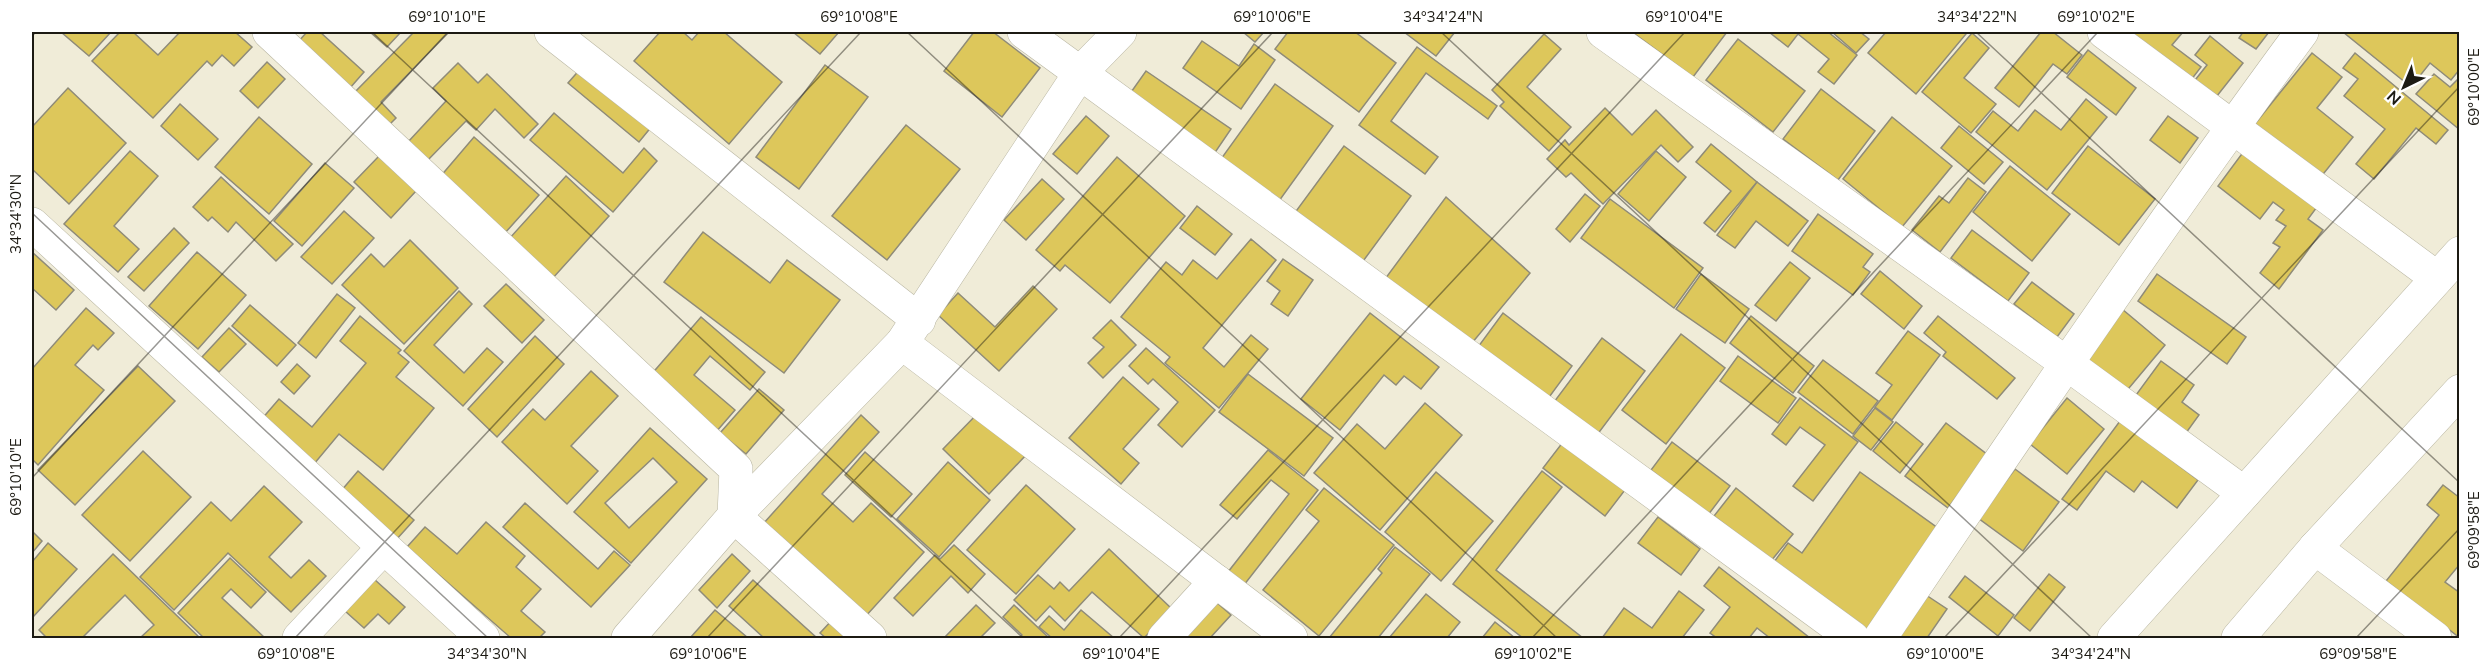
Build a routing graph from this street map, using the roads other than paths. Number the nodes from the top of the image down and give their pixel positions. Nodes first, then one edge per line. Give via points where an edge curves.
1 (269, 32) edge
2 (551, 32) edge
3 (1024, 32) edge
4 (1120, 32) edge
5 (1603, 32) edge
6 (2104, 32) edge
7 (2302, 32) edge
8 (1080, 74) junction
9 (2232, 127) junction
10 (32, 224) edge
11 (2460, 253) edge
12 (2437, 278) junction
13 (911, 332) junction
14 (2066, 363) junction
15 (2460, 391) edge
16 (2244, 494) junction
17 (734, 516) junction
18 (383, 548) junction
19 (2315, 548) junction
20 (1216, 581) junction
21 (299, 639) edge
22 (483, 639) edge
23 (628, 639) edge
24 (870, 639) edge
25 (1164, 639) edge
26 (1291, 639) edge
27 (1853, 639) edge
28 (1880, 639) edge
29 (2114, 639) edge
30 (2238, 639) edge
31 (2435, 639) edge

1 - 17 street via 735,469
2 - 13 street
3 - 8 street
4 - 8 street
5 - 14 street
6 - 9 street
7 - 9 street
8 - 13 street
8 - 27 street
9 - 12 street
9 - 14 street
10 - 18 street
11 - 12 street
12 - 16 street
13 - 17 street
13 - 20 street
14 - 16 street
14 - 28 street
15 - 19 street
16 - 29 street
17 - 23 street
17 - 24 street
18 - 21 street
18 - 22 street
19 - 30 street
19 - 31 street
20 - 25 street
20 - 26 street

